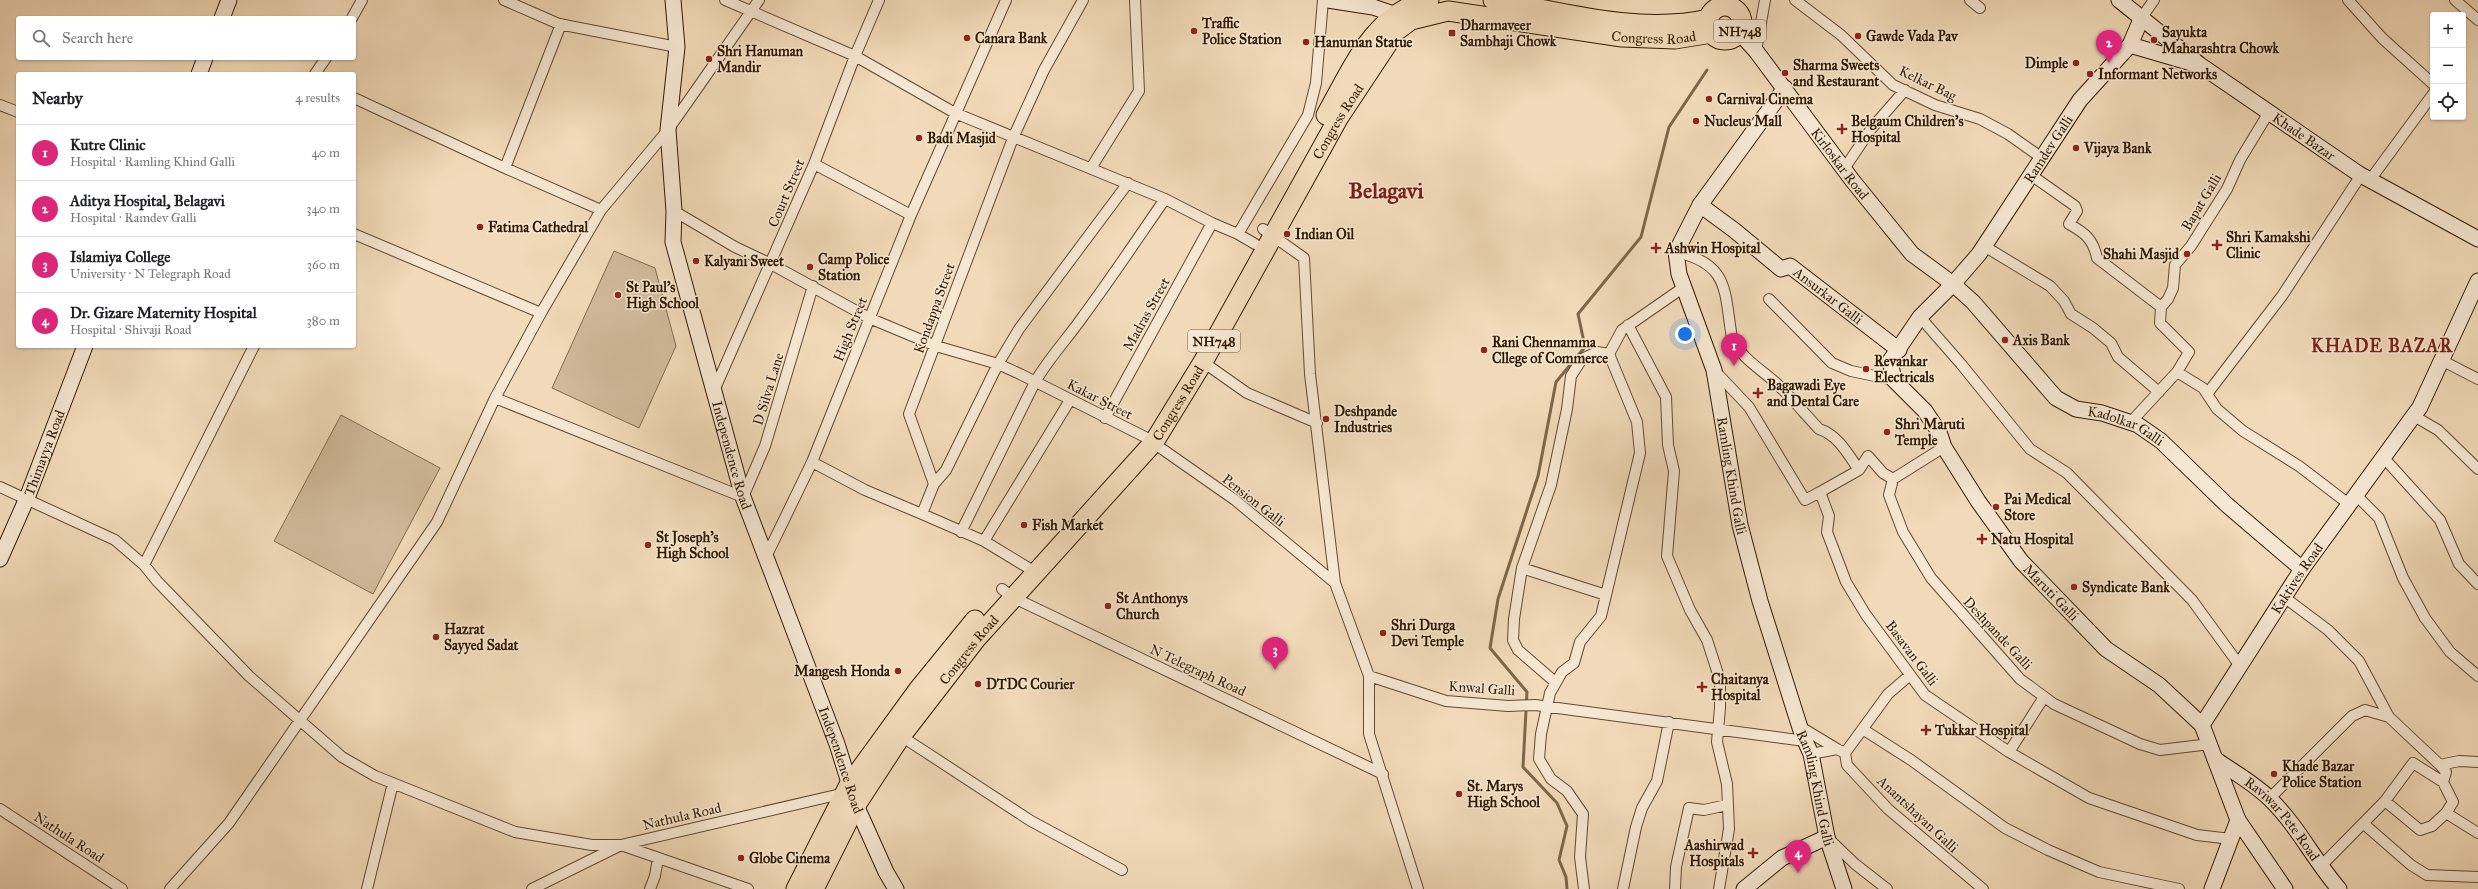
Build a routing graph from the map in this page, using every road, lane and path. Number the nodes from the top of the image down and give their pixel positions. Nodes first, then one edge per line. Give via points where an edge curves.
1 (229, 0) edge
2 (362, 0) edge
3 (504, 0) edge
4 (673, 0) edge
5 (725, 0) edge
6 (759, 0) edge
7 (879, 0) edge
8 (1006, 0) edge
9 (1083, 0) edge
10 (1135, 0) edge
11 (1324, 0) edge
12 (1328, 0) edge
13 (1429, 0) edge
14 (1493, 0) edge
15 (1765, 0) edge
16 (1795, 0) edge
17 (1970, 0) edge
18 (2119, 0) edge
19 (2154, 0) edge
20 (2348, 0) edge
21 (2455, 0) edge
22 (1734, 5) edge
23 (1980, 8) dead end
24 (750, 12) junction
25 (223, 16) edge
26 (353, 16) edge
27 (2142, 16) junction
28 (1403, 17) junction
29 (2478, 20) edge
30 (561, 24) junction
31 (1710, 26) junction
32 (1739, 32) junction
33 (2130, 45) junction
34 (677, 47) junction
35 (1756, 50) junction
36 (854, 56) junction
37 (204, 60) edge
38 (325, 60) edge
39 (2200, 65) junction
40 (200, 72) edge
41 (316, 72) edge
42 (2430, 81) edge
43 (1785, 88) junction
44 (1905, 90) junction
45 (2430, 98) edge
46 (356, 99) edge
47 (0, 105) edge
48 (16, 111) edge
49 (2269, 112) junction
50 (955, 113) junction
51 (668, 130) junction
52 (1013, 138) junction
53 (2042, 158) junction
54 (814, 164) junction
55 (505, 168) junction
56 (1091, 168) junction
57 (1844, 169) junction
58 (2031, 175) junction
59 (2365, 177) junction
60 (1128, 183) junction
61 (1165, 199) junction
62 (1700, 205) junction
63 (601, 210) junction
64 (674, 211) junction
65 (911, 215) junction
66 (1212, 223) junction
67 (1238, 234) junction
68 (356, 235) edge
69 (1264, 236) junction
70 (2478, 239) edge
71 (1984, 246) junction
72 (1676, 252) junction
73 (771, 264) junction
74 (2478, 281) edge
75 (1953, 284) junction
76 (813, 286) junction
77 (1684, 287) junction
78 (1769, 299) dead end
79 (2473, 302) edge
80 (2161, 306) junction
81 (541, 313) junction
82 (1920, 317) junction
83 (869, 318) junction
84 (1628, 325) junction
85 (936, 346) junction
86 (84, 348) edge
87 (253, 348) edge
88 (1899, 350) junction
89 (1609, 354) junction
90 (2441, 360) junction
91 (1203, 362) junction
92 (998, 364) junction
93 (1714, 370) junction
94 (2177, 372) junction
95 (2478, 379) edge
96 (1894, 380) junction
97 (1035, 382) junction
98 (2159, 392) junction
99 (2207, 394) junction
100 (713, 395) junction
101 (495, 398) junction
102 (1070, 400) junction
103 (2414, 416) junction
104 (1105, 418) junction
105 (1317, 423) junction
106 (2130, 423) junction
107 (1149, 439) junction
108 (1944, 447) junction
109 (2384, 458) junction
110 (812, 462) junction
111 (2478, 469) edge
112 (1859, 470) junction
113 (1893, 479) junction
114 (934, 484) junction
115 (0, 487) edge
116 (1820, 492) junction
117 (742, 497) junction
118 (27, 498) junction
119 (2354, 500) junction
120 (922, 514) junction
121 (961, 532) junction
122 (984, 541) junction
123 (766, 557) junction
124 (0, 558) edge
125 (144, 565) junction
126 (1522, 568) junction
127 (1030, 569) junction
128 (2302, 569) junction
129 (1335, 583) junction
130 (2478, 584) edge
131 (1007, 593) junction
132 (1606, 595) junction
133 (2284, 597) junction
134 (2240, 666) junction
135 (1910, 675) junction
136 (1369, 676) junction
137 (2478, 676) edge
138 (1555, 682) junction
139 (2044, 697) junction
140 (1548, 706) junction
141 (2389, 717) junction
142 (300, 720) junction
143 (1669, 722) junction
144 (2202, 725) junction
145 (1799, 726) junction
146 (1717, 728) junction
147 (1864, 730) junction
148 (901, 736) junction
149 (2210, 744) junction
150 (1808, 748) junction
151 (1841, 751) junction
152 (2009, 752) junction
153 (2215, 759) junction
154 (2478, 762) edge
155 (2440, 765) junction
156 (1383, 774) junction
157 (2443, 782) junction
158 (394, 783) junction
159 (850, 794) junction
160 (2270, 798) junction
161 (2385, 801) junction
162 (1727, 805) junction
163 (0, 809) edge
164 (2446, 813) junction
165 (2238, 820) junction
166 (2364, 824) junction
167 (2478, 833) edge
168 (1827, 837) junction
169 (2231, 838) junction
170 (621, 845) junction
171 (658, 858) junction
172 (2320, 867) junction
173 (1122, 870) dead end
174 (2478, 877) edge
175 (122, 889) edge
176 (170, 889) edge
177 (367, 889) edge
178 (532, 889) edge
179 (650, 889) edge
180 (748, 889) edge
181 (796, 889) edge
182 (814, 889) edge
183 (896, 889) edge
184 (1418, 889) edge
185 (1584, 889) edge
186 (1623, 889) edge
187 (1675, 889) edge
188 (1719, 889) edge
189 (1744, 889) edge
190 (1844, 889) edge
191 (1886, 889) edge
192 (1983, 889) edge
193 (2179, 889) edge
194 (2212, 889) edge
195 (2285, 889) edge
196 (2339, 889) edge

1 - 25 street
2 - 26 street
3 - 30 street
4 - 34 street, Independence Road
5 - 24 street
6 - 24 street
7 - 36 street, Court Street
8 - 50 street, High Street
9 - 52 street, Kondappa Street via 1044,70
10 - 56 street via 1139,91
11 - 67 street via 1316,84 1308,115
12 - 28 street via 1372,7
13 - 28 highway, Congress Road / NH748
14 - 31 highway, Congress Road / NH748 via 1613,22
15 - 35 street
16 - 44 street, Kelkar Bag via 1841,35 1893,85
17 - 23 street
18 - 27 street, Khade Bazar
19 - 27 street
20 - 42 street via 2382,38
21 - 29 street
22 - 31 highway, NH748 via 1717,8
22 - 32 highway, NH748 via 1742,22
24 - 36 street
24 - 51 street
27 - 33 street, Ramdev Galli
27 - 39 street, Khade Bazar
28 - 31 highway, Congress Road / NH748 via 1448,11 1622,38 1675,39
28 - 69 highway, Congress Road / NH748 via 1368,43
30 - 34 street
30 - 55 street
31 - 32 highway, NH748 via 1723,39 1729,39
32 - 35 street, Kirloskar Road
33 - 39 street
33 - 53 street, Ramdev Galli via 2080,100
34 - 51 street, Independence Road
35 - 43 street, Kirloskar Road
36 - 50 street
36 - 54 street, Court Street
37 - 40 street
38 - 41 street
39 - 49 street, Khade Bazar
43 - 57 street, Kirloskar Road
43 - 62 street
44 - 53 street, Kelkar Bag via 1935,105 1980,119 2008,134
44 - 57 street via 1871,129
45 - 59 street
46 - 55 street
47 - 48 street
49 - 59 street, Khade Bazar
49 - 80 street, Bapat Galli via 2240,160 2227,189 2191,246 2175,265 2172,288 2168,299
50 - 52 street
50 - 65 street, High Street
51 - 63 street
51 - 64 street, Independence Road
52 - 56 street
52 - 85 street, Kondappa Street via 989,197
53 - 58 street, Ramdev Galli
54 - 65 street
54 - 73 street, Court Street
55 - 63 street
56 - 60 street
57 - 75 street, Kirloskar Road via 1912,254
58 - 71 street, Ramdev Galli
58 - 80 street via 2075,206 2077,211 2069,224 2088,235 2095,247 2097,258
59 - 70 street, Khade Bazar
59 - 99 street via 2282,296
60 - 61 street
60 - 92 street via 1020,329
61 - 66 street
61 - 97 street
62 - 72 street
62 - 88 street, Ansurkar Galli via 1782,269 1790,266
63 - 81 street
64 - 73 street, Kakar Street via 734,247
64 - 100 street, Independence Road via 673,242
65 - 83 street, High Street
66 - 67 street
66 - 104 street, Madras Street
67 - 69 street
68 - 81 street
69 - 91 highway, Congress Road / NH748
69 - 105 street via 1304,258 1310,374
69 - 107 highway, Congress Road / NH748
71 - 75 street, Ramdev Galli
71 - 98 street via 2050,286 2071,314 2111,343 2118,357
72 - 77 street, Ramling Khind Galli
72 - 112 street via 1697,256 1715,269 1722,281 1732,338 1736,346 1819,429 1829,432 1840,443
73 - 76 street, Kakar Street
73 - 100 street, Court Street
74 - 79 street, Kaktives Road
75 - 82 street, Ramdev Galli
75 - 106 street, Kadolkar Galli via 1972,302 2056,398 2076,409 2102,413
76 - 83 street, Kakar Street
76 - 117 street, D Silva Lane via 765,446
77 - 84 street
77 - 93 street, Ramling Khind Galli
78 - 96 street via 1832,363 1851,371
79 - 90 street, Kaktives Road
80 - 94 street via 2160,323 2189,352
81 - 101 street
82 - 88 street, Ramdev Galli
82 - 134 street via 2030,450 2067,473 2192,600
83 - 85 street, Kakar Street
83 - 110 street, High Street
84 - 89 street via 1622,330
84 - 146 street via 1666,397 1668,445 1674,472 1667,556 1690,610 1707,640 1720,680
85 - 92 street, Kakar Street
85 - 114 street, Kondappa Street via 909,414
86 - 118 street, Thimayya Road
87 - 125 street
88 - 96 street via 1890,361
89 - 126 street via 1597,352 1582,359 1571,376 1567,409 1551,485
89 - 132 street via 1637,422 1640,453
90 - 95 street
90 - 103 street, Kaktives Road
91 - 105 street via 1247,393
91 - 107 highway, Congress Road / NH748
92 - 97 street, Kakar Street
92 - 114 street via 953,458
93 - 116 street via 1749,407 1805,500
93 - 145 street, Ramling Khind Galli via 1740,525 1760,601
94 - 98 street
94 - 99 street via 2203,388
96 - 108 street, Maruti Galli via 1925,411 1939,432
97 - 102 street, Kakar Street
97 - 121 street
98 - 106 street
99 - 119 street via 2217,409 2243,431
100 - 117 street, Independence Road
101 - 117 street
101 - 142 street via 437,522
102 - 104 street, Kakar Street
102 - 122 street
103 - 109 street, Kaktives Road
103 - 111 street via 2438,430
104 - 107 street, Kakar Street
105 - 129 street
106 - 128 street, Kadolkar Galli via 2138,425 2161,441 2227,505
107 - 127 highway, Congress Road / NH748
107 - 129 street, Pension Galli via 1235,500
108 - 113 street
108 - 144 street, Maruti Galli via 1978,501 2021,560 2106,649 2159,685
109 - 119 street, Kaktives Road
109 - 130 street via 2440,520 2459,564
110 - 120 street via 865,490
110 - 123 street, High Street
112 - 113 street via 1868,456 1883,473
112 - 116 street
113 - 139 street, Deshpande Galli via 1889,495 1900,525 1931,578 2020,679
114 - 120 street
115 - 118 street
116 - 135 street, Basavan Galli via 1829,516 1827,532 1846,582 1866,615
117 - 123 street, Independence Road
118 - 124 street, Thimayya Road
118 - 125 street via 116,540
119 - 128 street, Kaktives Road
119 - 137 street via 2379,518 2403,578 2425,618 2450,652
120 - 121 street
121 - 122 street
122 - 127 street
123 - 159 street, Independence Road via 837,744
125 - 142 street via 249,676
126 - 132 street
126 - 138 street via 1513,640 1518,650
127 - 131 highway, Congress Road / NH748
128 - 133 street, Kaktives Road
129 - 136 street
131 - 148 highway, Congress Road / NH748 via 976,639
131 - 156 street, N Telegraph Road
131 - 159 highway, Congress Road / NH748 via 918,690
132 - 138 street via 1601,616 1580,642 1574,663 1562,672
133 - 134 street, Kaktives Road
133 - 141 street via 2328,630 2359,661
134 - 144 street, Kaktives Road
135 - 147 street via 1888,694
135 - 152 street, Basavan Galli via 1925,695
136 - 140 street, Knwal Galli via 1446,701
136 - 156 street via 1369,734
138 - 140 street
139 - 149 street, Deshpande Galli via 2140,744 2160,750
139 - 152 street
140 - 143 street, Knwal Galli
140 - 185 street via 1541,734 1539,759 1551,779 1567,791 1583,814 1580,857
141 - 155 street
141 - 160 street via 2365,710 2352,716
142 - 158 street via 342,757
142 - 176 street via 229,823
143 - 146 street, Knwal Galli
143 - 186 street via 1657,781 1642,808 1636,827
144 - 149 street
145 - 150 street, Ramling Khind Galli
145 - 151 street
146 - 150 street, Knwal Galli
146 - 162 street via 1717,742 1727,784
147 - 151 street
147 - 193 street via 1911,760 2006,828 2048,850 2099,872
148 - 159 highway, Congress Road / NH748
148 - 173 street via 1031,821
149 - 153 street
150 - 151 street, Knwal Galli
150 - 168 street, Ramling Khind Galli
151 - 192 street, Anantshayan Galli via 1847,765 1888,809
152 - 169 street, Basavan Galli via 2089,798 2197,835
153 - 160 street, Raviwar Pete Road
153 - 165 street
154 - 155 street via 2459,761
155 - 157 street via 2446,772
156 - 184 street
157 - 161 street via 2413,764
157 - 164 street via 2454,802
158 - 170 street via 515,832 592,845
158 - 177 street
159 - 170 street, Nathula Road
159 - 181 highway, Congress Road / NH748
159 - 182 highway, Congress Road / NH748
159 - 183 street, Independence Road
160 - 172 street, Raviwar Pete Road via 2298,833
161 - 164 street via 2420,830 2432,826
161 - 166 street
162 - 187 street via 1704,810 1689,808 1676,867
162 - 188 street via 1729,829
163 - 175 street, Nathula Road
164 - 167 street
165 - 169 street
165 - 195 street
166 - 172 street
166 - 174 street via 2411,865 2427,875
168 - 189 street via 1782,858
168 - 190 street, Ramling Khind Galli
168 - 191 street
169 - 194 street
170 - 171 street
170 - 178 street, Nathula Road
171 - 179 street
171 - 180 street
172 - 196 street, Raviwar Pete Road

